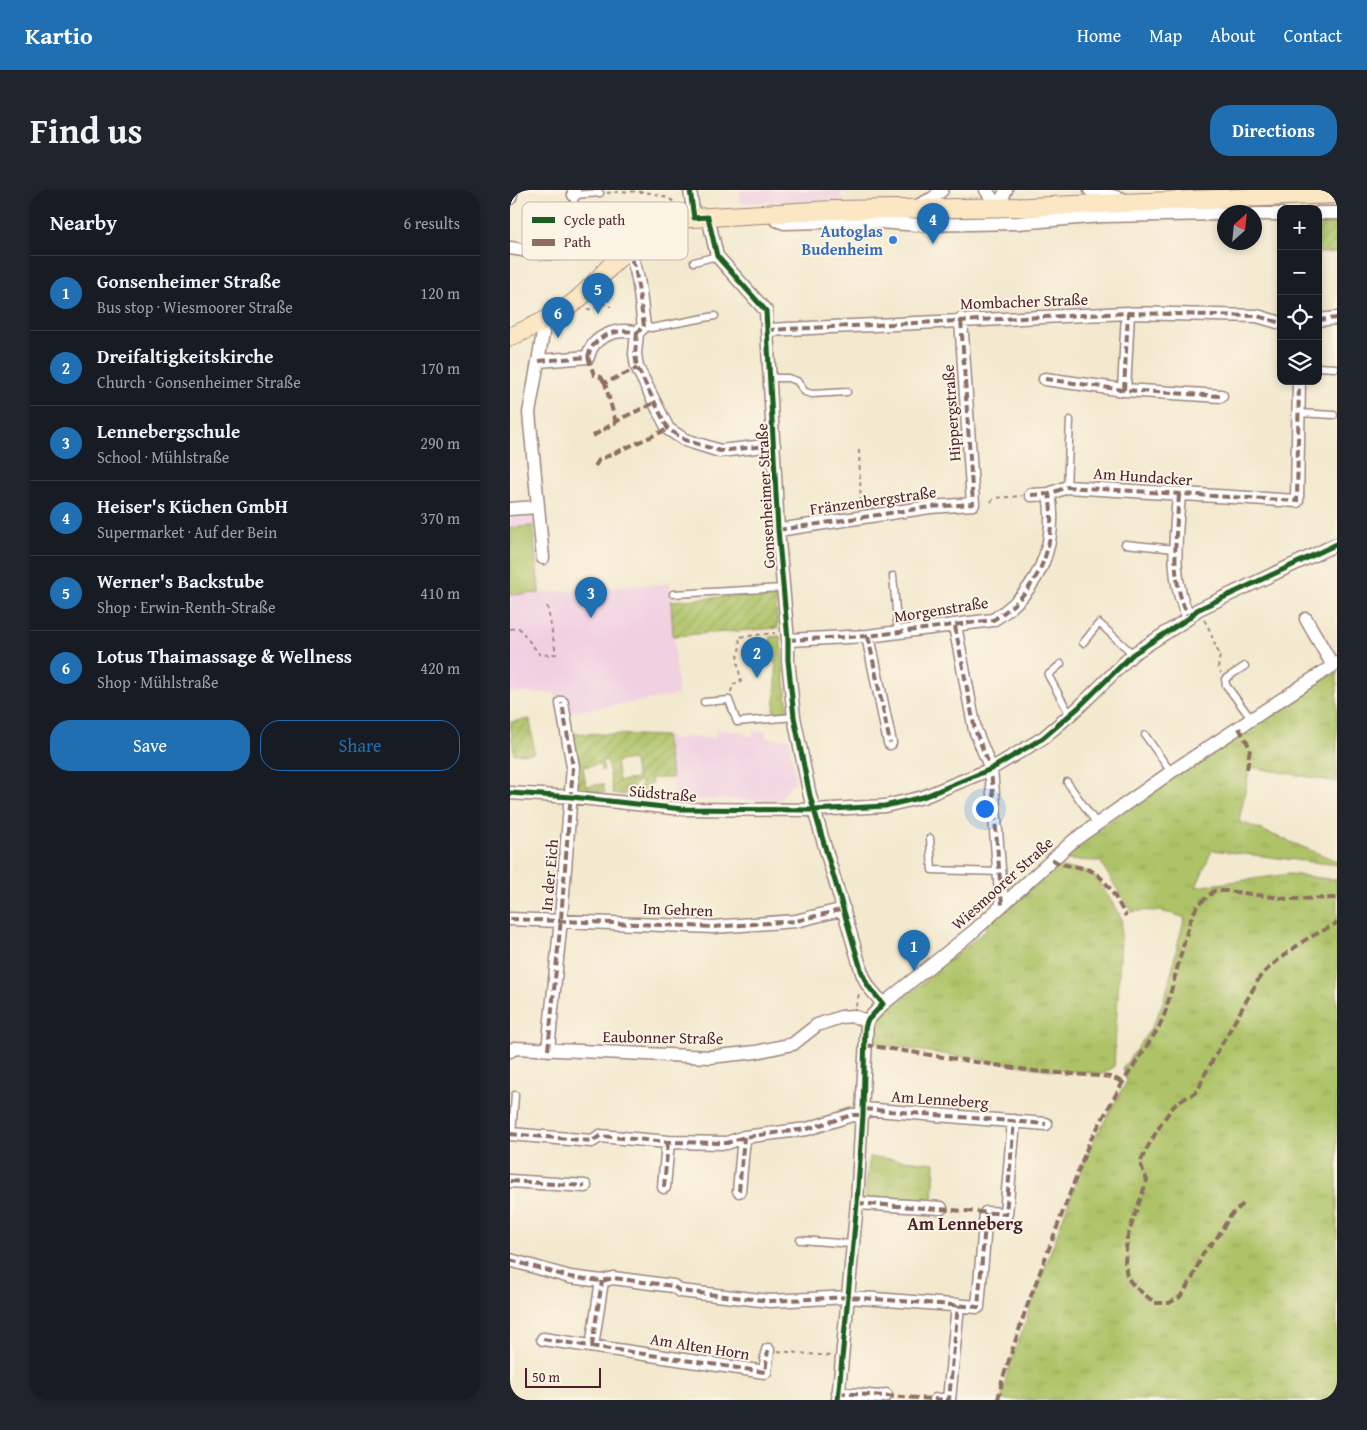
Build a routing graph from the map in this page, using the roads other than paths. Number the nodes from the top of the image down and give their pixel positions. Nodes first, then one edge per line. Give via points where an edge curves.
1 (512, 190) edge
2 (690, 190) edge
3 (942, 190) edge
4 (986, 190) edge
5 (1006, 190) edge
6 (1090, 190) edge
7 (574, 193) edge
8 (600, 194) road end
9 (1337, 194) edge
10 (1292, 197) edge
11 (510, 198) edge
12 (1135, 202) junction
13 (998, 207) junction
14 (910, 209) junction
15 (773, 213) junction
16 (1322, 213) edge
17 (1337, 213) edge
18 (1217, 214) edge
19 (1262, 214) edge
20 (1277, 214) edge
21 (694, 215) junction
22 (688, 219) edge
23 (717, 256) junction
24 (615, 260) edge
25 (631, 260) edge
26 (694, 262) dead end
27 (1128, 313) junction
28 (715, 316) dead end
29 (1337, 318) edge
30 (961, 319) junction
31 (1322, 320) edge
32 (1277, 322) edge
33 (541, 324) junction
34 (641, 330) junction
35 (767, 330) junction
36 (510, 337) edge
37 (539, 360) junction
38 (1322, 366) edge
39 (1336, 368) dead end
40 (770, 378) junction
41 (1045, 379) dead end
42 (1299, 385) edge
43 (1124, 390) junction
44 (847, 392) dead end
45 (1221, 396) dead end
46 (1298, 413) junction
47 (1334, 415) dead end
48 (1070, 420) dead end
49 (774, 445) junction
50 (1067, 487) junction
51 (1049, 494) junction
52 (1031, 495) road end
53 (1179, 495) junction
54 (973, 504) joint
55 (538, 507) junction
56 (510, 509) edge
57 (778, 530) junction
58 (1125, 544) dead end
59 (1337, 544) edge
60 (1174, 549) junction
61 (543, 558) dead end
62 (893, 576) dead end
63 (783, 588) junction
64 (673, 594) dead end
65 (1189, 618) junction
66 (1306, 619) dead end
67 (955, 626) junction
68 (898, 633) junction
69 (788, 636) junction
70 (868, 636) junction
71 (1082, 643) dead end
72 (1133, 654) junction
73 (1061, 664) dead end
74 (1335, 664) edge
75 (1245, 666) dead end
76 (704, 702) dead end
77 (562, 703) dead end
78 (1070, 715) junction
79 (794, 716) junction
80 (1252, 720) junction
81 (1145, 735) dead end
82 (890, 743) dead end
83 (991, 768) junction
84 (1171, 772) junction
85 (1067, 782) dead end
86 (510, 793) edge
87 (572, 796) junction
88 (814, 810) junction
89 (1097, 824) junction
90 (930, 838) dead end
91 (1000, 872) junction
92 (1002, 905) junction
93 (844, 909) junction
94 (510, 918) edge
95 (561, 919) junction
96 (883, 1004) junction
97 (867, 1021) junction
98 (510, 1050) edge
99 (548, 1050) junction
100 (515, 1095) dead end
101 (863, 1112) junction
102 (1014, 1121) junction
103 (1046, 1124) dead end
104 (511, 1134) edge
105 (744, 1137) junction
106 (668, 1142) junction
107 (510, 1180) edge
108 (585, 1186) dead end
109 (664, 1187) dead end
110 (739, 1191) dead end
111 (857, 1203) junction
112 (941, 1208) dead end
113 (800, 1240) dead end
114 (852, 1244) junction
115 (510, 1260) edge
116 (602, 1281) junction
117 (849, 1297) junction
118 (958, 1305) junction
119 (543, 1339) dead end
120 (592, 1346) junction
121 (768, 1350) road end
122 (886, 1395) dead end
123 (838, 1396) edge
124 (936, 1400) edge

1 - 11 street
2 - 21 street, Gonsenheimer Straße
3 - 14 street
4 - 13 street
5 - 13 street
6 - 12 street
7 - 8 lane
9 - 10 main road
10 - 12 main road
12 - 13 main road
13 - 14 main road
14 - 15 main road
15 - 18 street via 776,220 784,223 864,221 920,225
15 - 21 main road
16 - 17 street
19 - 20 street
21 - 22 main road
21 - 23 street, Gonsenheimer Straße
23 - 26 lane
23 - 35 street, Gonsenheimer Straße via 764,306
24 - 33 main road via 577,300
25 - 34 street
27 - 30 street, Mombacher Straße
27 - 32 street, Mombacher Straße via 1257,316
27 - 43 street
28 - 34 lane
29 - 31 street
30 - 35 street, Mombacher Straße
30 - 54 street, Hippergstraße
33 - 36 main road
33 - 37 street
34 - 37 street via 621,330 600,338 589,350 588,357
34 - 49 street via 635,354 637,367 668,429 685,440 720,451
35 - 40 street, Gonsenheimer Straße
37 - 55 street via 529,413
38 - 39 lane
40 - 44 lane via 797,381 805,392 812,394
40 - 49 street, Gonsenheimer Straße
41 - 43 street
42 - 46 street
43 - 45 street
46 - 47 lane
46 - 53 street, Am Hundacker via 1297,500
48 - 50 lane
49 - 57 street, Gonsenheimer Straße
50 - 51 street, Am Hundacker
50 - 53 street, Am Hundacker
51 - 52 street, Am Hundacker
51 - 67 street, Morgenstraße via 1050,538 1041,570 1025,593 1009,610 993,620
53 - 60 street
54 - 57 street, Fränzenbergstraße
55 - 56 street
55 - 61 street
57 - 63 street, Gonsenheimer Straße
58 - 60 lane
59 - 65 street, Südstraße via 1238,589
60 - 65 street via 1181,602
62 - 68 lane
63 - 64 lane
63 - 69 street, Gonsenheimer Straße
65 - 72 street, Südstraße
66 - 74 street, Wiesmoorer Straße
67 - 68 street, Morgenstraße
67 - 83 street via 975,730
68 - 70 street, Morgenstraße
69 - 70 street, Morgenstraße
69 - 79 street, Gonsenheimer Straße
70 - 82 street
71 - 72 lane via 1099,623
72 - 78 street, Südstraße
73 - 78 lane via 1048,675
74 - 80 street, Wiesmoorer Straße
75 - 80 lane via 1225,679
76 - 79 lane via 729,700 737,722
77 - 87 street, In der Eich via 573,767
78 - 83 street, Südstraße via 1043,738
79 - 88 street, Gonsenheimer Straße
80 - 84 street, Wiesmoorer Straße
81 - 84 lane
83 - 88 street, Südstraße via 923,797 885,806
83 - 91 street
84 - 89 street, Wiesmoorer Straße
85 - 89 lane
86 - 87 street, Südstraße
87 - 88 street, Südstraße via 682,809
87 - 95 street, In der Eich
88 - 93 street, Gonsenheimer Straße
89 - 92 street, Wiesmoorer Straße via 1052,859
90 - 91 lane via 932,870
91 - 92 street
92 - 96 street, Wiesmoorer Straße via 976,930
93 - 95 street, Im Gehren via 796,921 713,927
93 - 96 street, Gonsenheimer Straße via 868,986
94 - 95 street, Im Gehren
95 - 99 street, In der Eich
96 - 97 street
97 - 99 street, Eaubonner Straße via 853,1016 842,1017 817,1026 793,1044 710,1057
97 - 101 street
98 - 99 street, Eaubonner Straße
100 - 104 lane
101 - 102 street, Am Lenneberg
101 - 105 street, Am Lenneberg via 807,1129
101 - 111 street
102 - 103 street, Am Lenneberg
102 - 118 street via 1006,1214 986,1213 978,1307
104 - 106 street, Am Lenneberg via 592,1141 600,1136
105 - 106 street, Am Lenneberg via 716,1143
105 - 110 street
106 - 109 street
107 - 108 street
111 - 112 street
111 - 114 street
113 - 114 lane
114 - 117 street
115 - 116 street
116 - 117 street via 613,1278 673,1286 680,1291 770,1301
116 - 120 street
117 - 118 street
117 - 123 street
118 - 124 street via 949,1400
119 - 120 street, Am Alten Horn
120 - 121 street, Am Alten Horn via 765,1372
122 - 123 street

